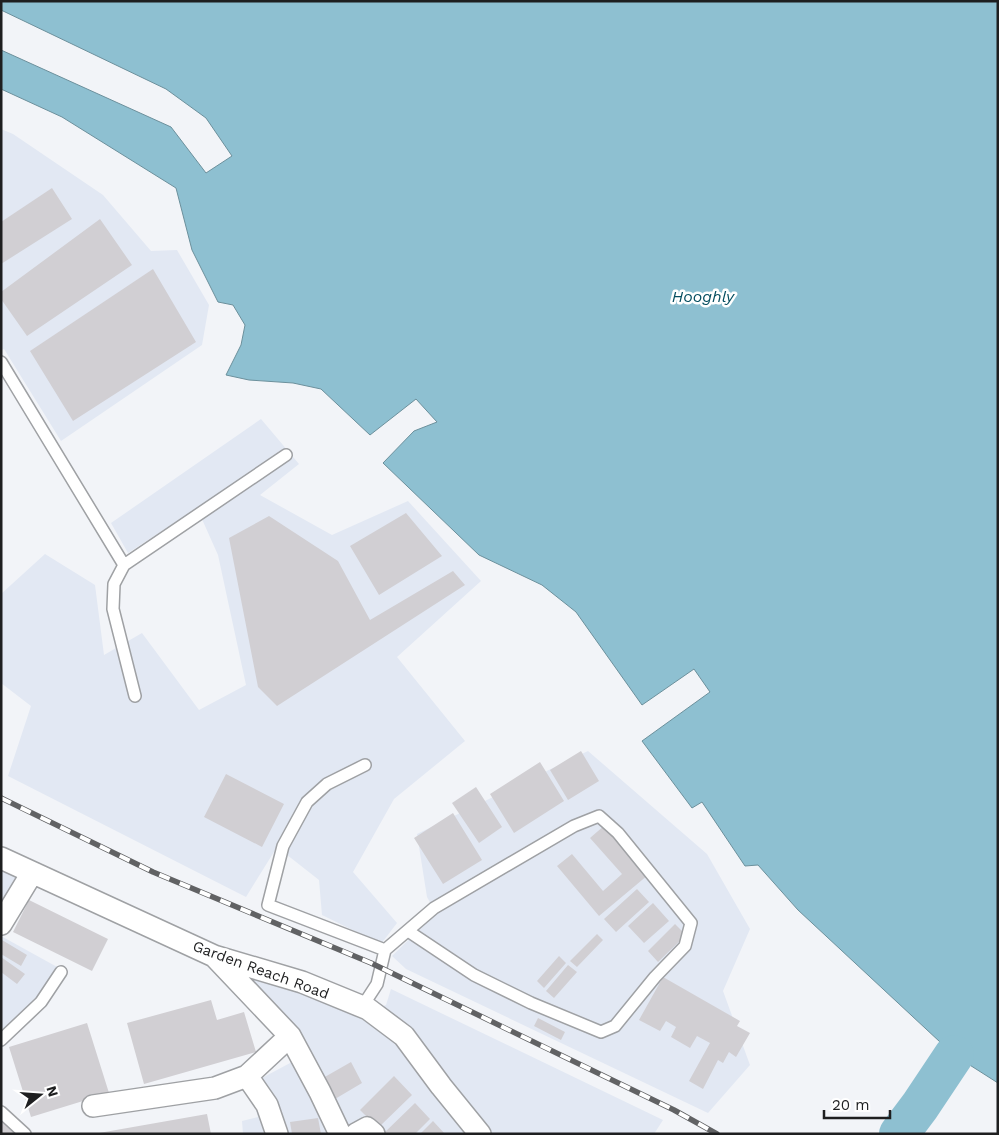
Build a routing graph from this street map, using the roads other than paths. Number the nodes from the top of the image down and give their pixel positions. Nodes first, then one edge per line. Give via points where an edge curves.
1 (1, 362) edge
2 (286, 455) dead end
3 (124, 565) junction
4 (135, 696) dead end
5 (365, 765) dead end
6 (1, 858) edge
7 (32, 873) junction
8 (1, 924) edge
9 (408, 930) junction
10 (385, 950) junction
11 (214, 956) junction
12 (61, 972) dead end
13 (362, 1007) junction
14 (290, 1036) junction
15 (1, 1040) edge
16 (247, 1076) junction
17 (93, 1106) dead end
18 (1, 1112) edge
19 (25, 1134) edge
20 (277, 1134) edge
21 (340, 1134) edge
22 (356, 1134) edge
23 (374, 1134) edge
24 (480, 1134) edge

1 - 3 lane
2 - 3 lane
3 - 4 lane via 114,584 112,610
5 - 10 lane via 327,784 307,802 283,846 268,905
6 - 7 street, Garden Reach Road
7 - 8 street
7 - 11 street, Garden Reach Road
9 - 9 lane via 474,975 601,1032 615,1026 685,946 690,923 618,833 599,816 574,826 434,908
9 - 10 lane
10 - 13 lane via 377,984
11 - 13 street, Garden Reach Road via 302,982
11 - 14 street
12 - 15 lane via 41,1002
13 - 24 street, Garden Reach Road via 404,1036
14 - 16 street
14 - 21 street
16 - 17 street via 215,1088
16 - 20 street via 267,1105
18 - 19 lane
22 - 23 street via 367,1128

